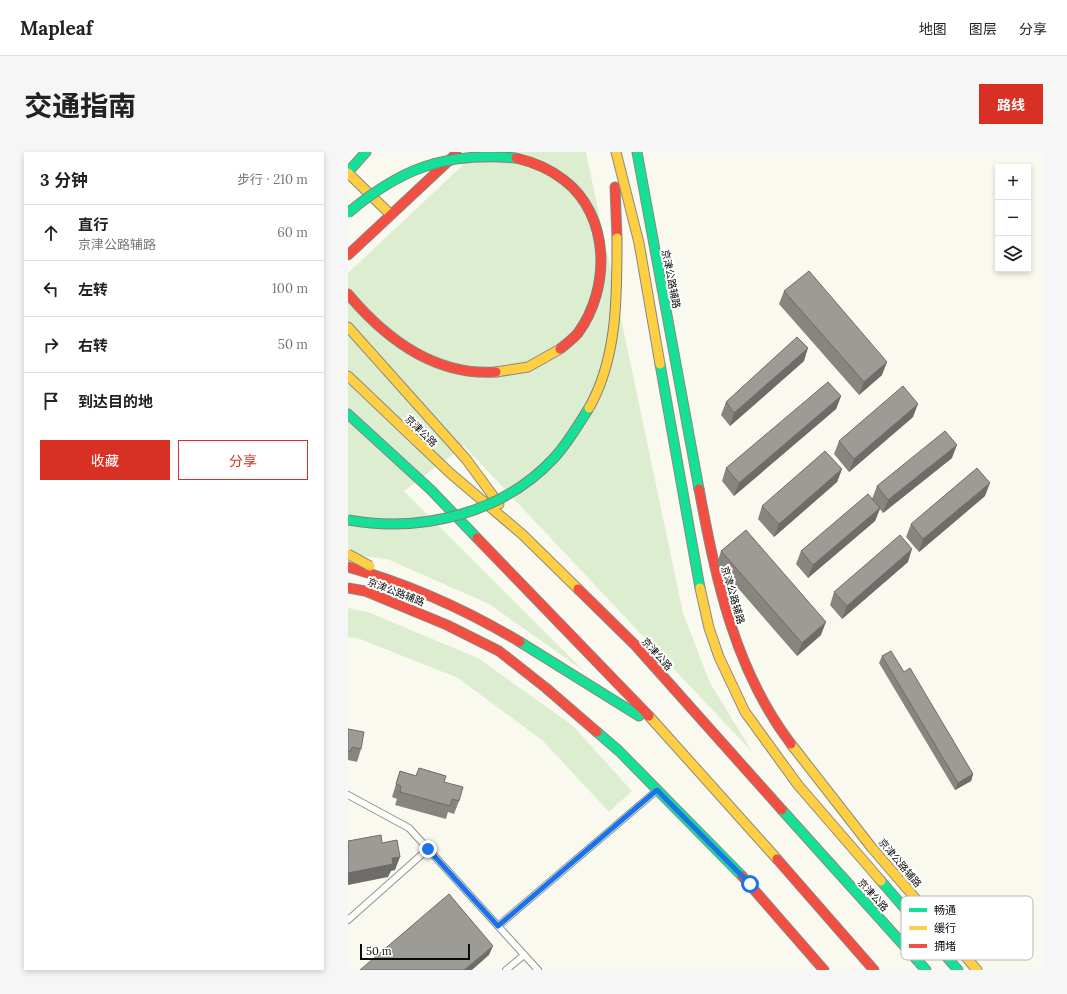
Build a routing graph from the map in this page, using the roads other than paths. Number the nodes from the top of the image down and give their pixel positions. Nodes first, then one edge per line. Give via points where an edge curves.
1 (366, 152) edge
2 (445, 152) edge
3 (458, 152) edge
4 (612, 152) edge
5 (616, 152) edge
6 (637, 152) edge
7 (348, 173) edge
8 (406, 188) dead end
9 (348, 213) edge
10 (391, 215) junction
11 (348, 255) edge
12 (348, 294) edge
13 (348, 327) edge
14 (348, 376) edge
15 (348, 414) edge
16 (348, 520) edge
17 (523, 535) junction
18 (348, 554) edge
19 (348, 567) edge
20 (368, 569) junction
21 (348, 588) edge
22 (667, 734) junction
23 (657, 790) junction
24 (348, 795) edge
25 (428, 849) junction
26 (914, 896) edge
27 (901, 904) edge
28 (348, 920) edge
29 (498, 926) junction
30 (901, 942) edge
31 (524, 955) junction
32 (917, 960) edge
33 (949, 960) edge
34 (968, 960) edge
35 (506, 970) edge
36 (538, 970) edge
37 (824, 970) edge
38 (874, 970) edge
39 (926, 970) edge
40 (958, 970) edge
41 (977, 970) edge

1 - 7 main road
2 - 8 main road
3 - 10 main road
4 - 16 main road, bridge via 617,238 615,316 602,377 591,406 574,434 556,457 524,486 475,510 441,520 411,524 375,525
5 - 27 main road via 638,244 696,568 718,657 745,712 798,785
6 - 26 main road, 京津公路辅路 via 712,560 724,611 739,652 766,708 804,762 839,808
7 - 10 main road via 386,206
9 - 12 main road, bridge via 370,193 399,174 428,161 462,153 494,152 530,161 555,173 575,190 586,206 597,231 602,260 601,282 591,312 577,333 560,349 538,362 526,368 508,371 466,370 426,358 402,346 384,332
10 - 11 main road
13 - 17 main road via 466,459
14 - 17 main road, 京津公路 via 450,474
15 - 22 main road via 431,490
17 - 30 main road, 京津公路 via 635,645
18 - 20 main road, bridge
19 - 20 main road
20 - 22 main road via 452,604
21 - 23 main road, 京津公路辅路 via 365,591 447,624 499,651 619,751
22 - 38 main road
23 - 29 lane
23 - 37 main road, 京津公路辅路 via 750,884
24 - 25 lane via 409,828
25 - 28 lane
25 - 29 lane
29 - 31 lane
31 - 35 lane
31 - 36 lane
32 - 39 main road, 京津公路
33 - 40 main road
34 - 41 main road, 京津公路辅路

